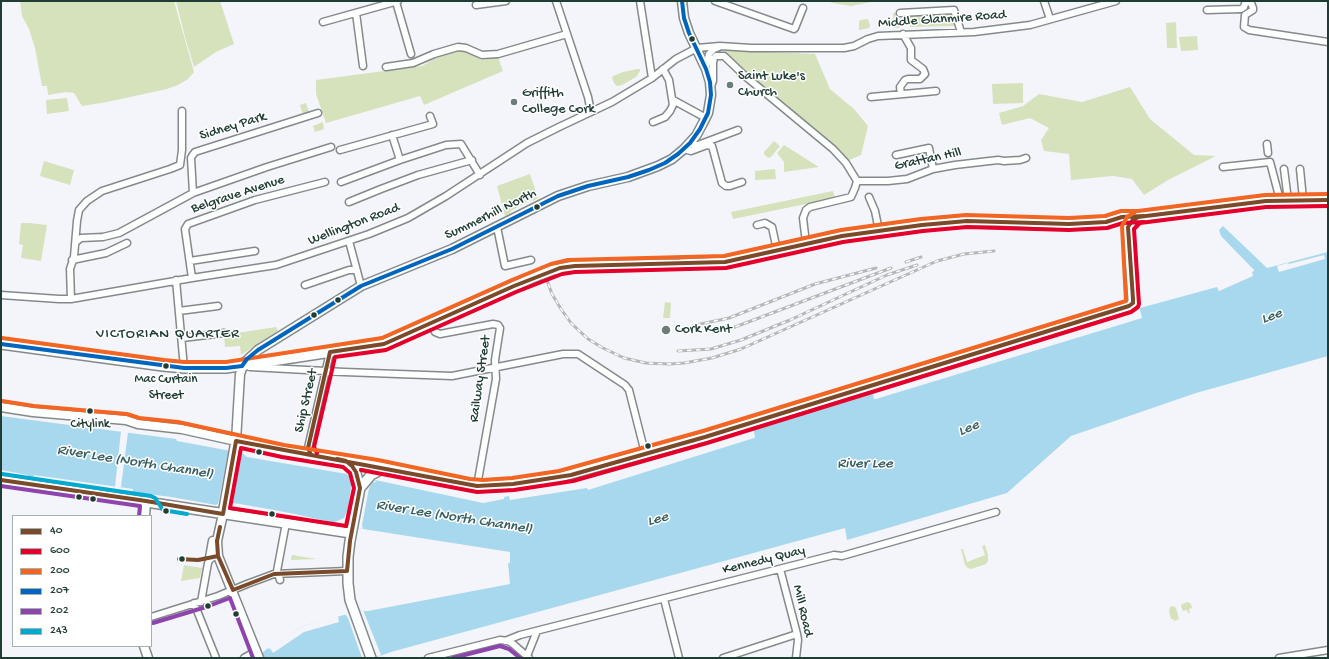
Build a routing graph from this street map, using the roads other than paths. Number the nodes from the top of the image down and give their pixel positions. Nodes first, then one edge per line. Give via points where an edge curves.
1 (397, 1) edge
2 (506, 1) edge
3 (556, 1) edge
4 (640, 1) edge
5 (682, 1) edge
6 (715, 1) edge
7 (1044, 1) edge
8 (1116, 1) edge
9 (1246, 1) edge
10 (476, 5) dead end
11 (802, 8) dead end
12 (1208, 10) dead end
13 (356, 13) junction
14 (900, 13) dead end
15 (1050, 19) junction
16 (323, 22) dead end
17 (961, 32) junction
18 (567, 34) junction
19 (903, 34) junction
20 (1328, 42) edge
21 (720, 46) junction
22 (697, 48) junction
23 (410, 54) dead end
24 (363, 66) dead end
25 (386, 67) dead end
26 (663, 69) junction
27 (706, 69) junction
28 (652, 78) junction
29 (711, 87) junction
30 (936, 92) dead end
31 (901, 94) junction
32 (871, 97) dead end
33 (673, 100) junction
34 (182, 111) dead end
35 (591, 112) junction
36 (318, 113) dead end
37 (430, 116) dead end
38 (706, 118) junction
39 (653, 122) dead end
40 (738, 130) dead end
41 (392, 135) junction
42 (1267, 144) dead end
43 (687, 146) junction
44 (331, 147) dead end
45 (340, 150) dead end
46 (1268, 153) dead end
47 (896, 155) dead end
48 (1026, 158) dead end
49 (400, 160) junction
50 (472, 160) junction
51 (1224, 167) dead end
52 (933, 169) junction
53 (1284, 169) dead end
54 (1300, 170) dead end
55 (480, 175) junction
56 (857, 181) junction
57 (325, 182) dead end
58 (341, 182) dead end
59 (742, 182) dead end
60 (193, 193) junction
61 (869, 197) dead end
62 (1303, 199) junction
63 (1284, 200) junction
64 (1328, 200) edge
65 (349, 202) dead end
66 (1138, 216) junction
67 (1112, 220) junction
68 (757, 225) dead end
69 (497, 227) junction
70 (1128, 227) junction
71 (879, 231) junction
72 (349, 241) junction
73 (76, 242) junction
74 (127, 243) dead end
75 (806, 243) junction
76 (777, 250) junction
77 (255, 251) dead end
78 (72, 260) junction
79 (531, 260) dead end
80 (190, 261) junction
81 (356, 270) junction
82 (192, 278) junction
83 (176, 280) junction
84 (305, 285) dead end
85 (361, 286) junction
86 (1, 295) edge
87 (71, 299) junction
88 (218, 306) dead end
89 (179, 311) junction
90 (431, 324) junction
91 (224, 333) dead end
92 (182, 338) junction
93 (1, 344) edge
94 (330, 352) junction
95 (242, 366) junction
96 (496, 367) junction
97 (184, 368) junction
98 (326, 371) junction
99 (1, 407) edge
100 (236, 446) junction
101 (645, 453) junction
102 (311, 455) junction
103 (346, 461) junction
104 (384, 468) junction
105 (1, 480) edge
106 (477, 486) junction
107 (360, 488) junction
108 (146, 501) junction
109 (224, 510) junction
110 (996, 512) dead end
111 (145, 515) edge
112 (286, 523) junction
113 (352, 530) junction
114 (214, 557) junction
115 (780, 569) junction
116 (347, 571) junction
117 (280, 577) junction
118 (233, 590) junction
119 (664, 599) junction
120 (201, 602) junction
121 (194, 603) junction
122 (152, 617) edge
123 (537, 631) junction
124 (797, 634) junction
125 (505, 640) junction
126 (144, 647) edge
127 (1328, 650) edge
128 (258, 655) edge
129 (528, 657) edge
130 (148, 658) edge
131 (216, 658) edge
132 (244, 658) edge
133 (371, 658) edge
134 (428, 658) edge
135 (679, 658) edge
136 (724, 658) edge
137 (796, 658) edge
138 (1279, 658) edge

1 - 13 street
1 - 23 street
2 - 10 street
3 - 18 street
4 - 28 street
5 - 22 main road, Summerhill North via 684,18
6 - 11 street via 792,29 795,28
7 - 15 street
8 - 15 street, Middle Glanmire Road
9 - 12 street via 1241,9
9 - 20 street via 1251,3 1253,8 1245,15 1244,27 1249,30
13 - 16 street
13 - 24 street
14 - 17 street via 954,10
15 - 17 street, Middle Glanmire Road via 1023,26
17 - 19 street, Middle Glanmire Road
18 - 25 street via 498,54 482,55 458,46 413,63
18 - 35 street via 587,92
19 - 21 street, Middle Glanmire Road via 878,36 844,48
19 - 31 street via 911,48 911,60 925,74 920,79 905,80 901,85
21 - 22 street, Middle Glanmire Road
21 - 27 street via 709,54
22 - 26 street, Wellington Road
22 - 27 main road, Summerhill North
26 - 28 street, Wellington Road
26 - 33 street via 669,80
27 - 29 main road, Summerhill North
28 - 35 street, Wellington Road
29 - 38 main road, Summerhill North
29 - 56 street via 714,58 724,56 833,149
30 - 31 street
31 - 32 street
33 - 38 street
33 - 39 street via 673,105 665,117
34 - 73 street via 180,165 102,191 90,198 79,210
35 - 55 street, Wellington Road via 527,143
36 - 60 street, Sidney Park via 195,152 191,158
37 - 41 street via 433,124
38 - 43 main road, Summerhill North
40 - 43 street
41 - 45 street
41 - 49 street
42 - 46 street
43 - 59 street via 691,151 711,145 722,183 730,186
43 - 69 main road, Summerhill North via 658,166 558,196
44 - 60 street
47 - 52 street via 929,148
48 - 52 street, Grattan Hill
49 - 50 street via 456,144 461,144
49 - 58 street
50 - 55 street
50 - 65 street via 418,175
51 - 63 street via 1270,162
52 - 56 street, Grattan Hill via 888,181
53 - 63 street
54 - 62 street
55 - 72 street, Wellington Road via 408,218
56 - 75 street via 851,197 806,210 803,224
57 - 80 street, Belgrave Avenue via 255,200 188,224 185,229
60 - 73 street via 119,233 81,238
61 - 71 street via 875,210
62 - 63 highway
62 - 64 highway
63 - 66 highway
66 - 67 highway
66 - 70 highway
67 - 70 highway via 1123,222
67 - 71 highway via 1069,224 967,221
68 - 76 street via 765,223 772,227
69 - 79 street via 505,266
69 - 85 main road, Summerhill North via 437,256
70 - 101 highway via 1133,299 1129,306
71 - 75 highway via 854,233
72 - 81 street
72 - 82 street, Wellington Road via 276,265
73 - 78 street
74 - 78 street via 106,252
75 - 76 highway
76 - 90 highway, bridge via 742,259 711,263 575,266 553,270
77 - 80 street
78 - 87 street via 69,274
80 - 82 street, Belgrave Avenue
81 - 84 street
81 - 85 street
82 - 83 street, Wellington Road
83 - 87 street, Wellington Road
83 - 89 street
85 - 95 main road, Summerhill North via 258,350
86 - 87 street, Wellington Road
88 - 89 street
89 - 92 street
90 - 94 highway via 384,344
90 - 96 street, Railway Street via 435,332 440,334 498,325 500,328
91 - 92 street
92 - 97 street
93 - 97 highway
94 - 95 highway
94 - 98 street, Ship Street
95 - 97 highway
95 - 98 street
95 - 100 main road
96 - 98 street via 452,376
96 - 101 street via 563,354 580,355 624,385 630,392
96 - 106 street, Railway Street
98 - 102 street, Ship Street via 308,448
99 - 100 main road via 126,420 138,424 182,429
100 - 102 highway
100 - 109 highway
101 - 106 highway via 560,477
102 - 103 highway
103 - 104 highway
103 - 107 highway via 355,470
104 - 106 highway
104 - 107 highway via 368,478
105 - 108 highway
107 - 113 highway
108 - 109 highway
108 - 111 main road
109 - 112 highway via 237,515
109 - 114 main road via 217,526
110 - 115 street, Kennedy Quay via 842,556 834,555
112 - 113 highway
112 - 117 street via 277,571
113 - 116 highway
114 - 118 main road
114 - 120 street via 208,563
115 - 119 street, Kennedy Quay
115 - 124 street, Mill Road
116 - 117 street
116 - 133 highway via 348,590 354,612
117 - 118 street via 274,574
118 - 120 street
118 - 128 main road
119 - 123 street, Kennedy Quay
119 - 135 street
120 - 121 street
121 - 122 street
121 - 131 street
123 - 125 street, Kennedy Quay
123 - 129 street
124 - 136 street
124 - 137 street, Mill Road
125 - 129 street
125 - 134 street, Kennedy Quay via 496,640
126 - 130 main road
127 - 138 street
128 - 132 street

